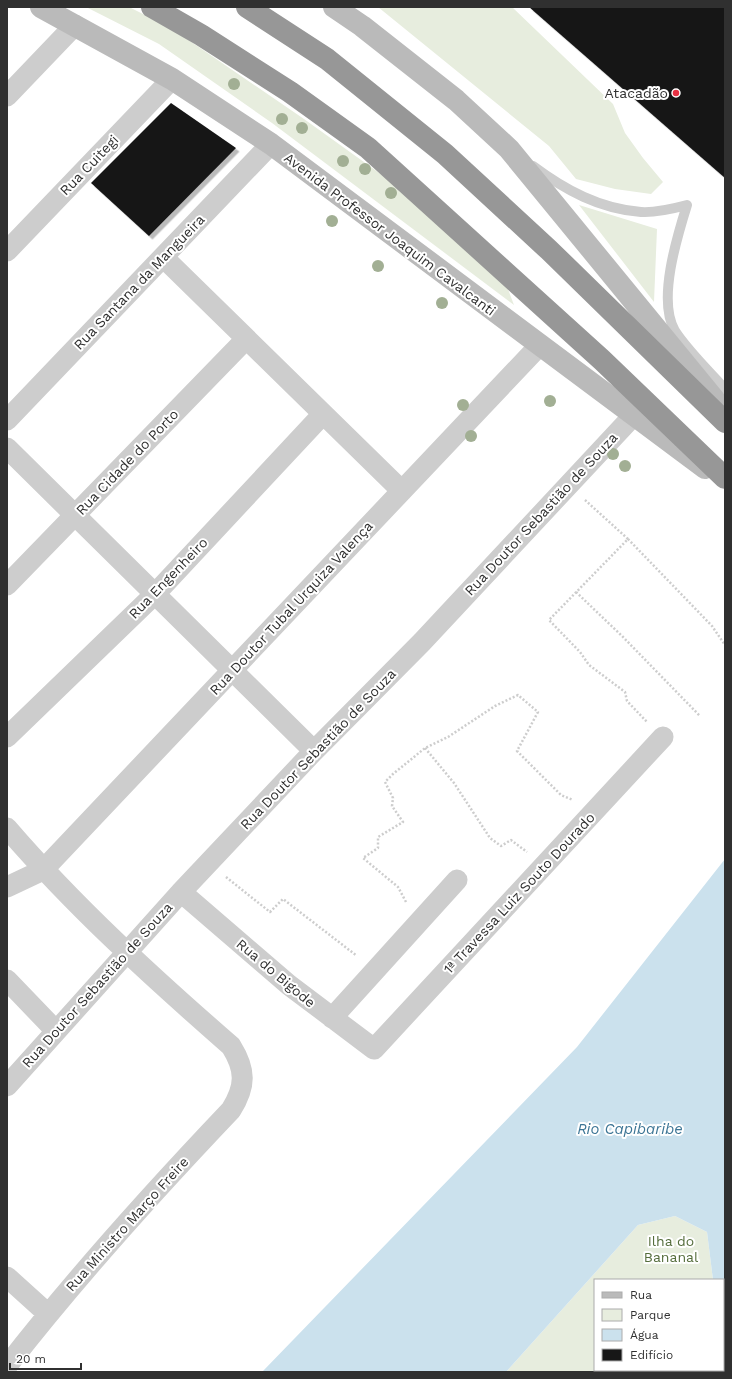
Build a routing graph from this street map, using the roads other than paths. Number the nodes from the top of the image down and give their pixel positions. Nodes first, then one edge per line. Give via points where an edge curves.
1 (41, 7) edge
2 (152, 7) edge
3 (247, 7) edge
4 (334, 7) edge
5 (75, 25) junction
6 (172, 79) junction
7 (7, 96) edge
8 (271, 144) junction
9 (509, 149) junction
10 (7, 251) edge
11 (162, 257) junction
12 (246, 339) junction
13 (539, 346) junction
14 (725, 389) edge
15 (11, 409) edge
16 (725, 413) edge
17 (323, 414) junction
18 (633, 416) junction
19 (725, 422) edge
20 (7, 448) edge
21 (725, 478) edge
22 (725, 483) edge
23 (402, 491) junction
24 (75, 515) junction
25 (7, 585) edge
26 (155, 594) junction
27 (232, 671) junction
28 (7, 737) edge
29 (663, 737) dead end
30 (314, 751) junction
31 (7, 828) edge
32 (43, 870) junction
33 (457, 880) dead end
34 (7, 887) edge
35 (181, 892) junction
36 (126, 953) junction
37 (7, 980) edge
38 (332, 1018) junction
39 (56, 1031) junction
40 (374, 1049) joint
41 (7, 1086) edge
42 (7, 1277) edge
43 (48, 1314) junction
44 (7, 1366) edge

1 - 5 main road, Avenida Professor Joaquim Cavalcanti
2 - 21 highway via 201,34 290,92 368,148 602,360
3 - 19 highway via 327,59 445,154 549,250
4 - 9 main road via 456,100
5 - 6 main road, Avenida Professor Joaquim Cavalcanti
5 - 7 street
6 - 8 main road, Avenida Professor Joaquim Cavalcanti
6 - 10 street, Rua Cuitegi
8 - 11 street, Rua Santana da Mangueira
8 - 13 main road, Avenida Professor Joaquim Cavalcanti
9 - 14 lane via 551,179 580,196 601,204 642,212 686,205 669,278 668,312 675,330
9 - 16 main road
11 - 12 street
11 - 15 street, Rua Santana da Mangueira
12 - 17 street
12 - 24 street, Rua Cidade do Porto
13 - 18 main road, Avenida Professor Joaquim Cavalcanti
13 - 23 street, Rua Doutor Tubal Urquiza Valença
17 - 23 street
17 - 26 street, Rua Engenheiro
18 - 22 main road, Avenida Professor Joaquim Cavalcanti
18 - 30 street, Rua Doutor Sebastião de Souza via 422,642
20 - 24 street
23 - 27 street, Rua Doutor Tubal Urquiza Valença
24 - 25 street, Rua Cidade do Porto
24 - 26 street
26 - 27 street
26 - 28 street, Rua Engenheiro
27 - 30 street
27 - 32 street, Rua Doutor Tubal Urquiza Valença
29 - 40 street, 1ª Travessa Luiz Souto Dourado
30 - 35 street, Rua Doutor Sebastião de Souza
31 - 32 street
32 - 34 street
32 - 36 street
33 - 38 street
35 - 36 street, Rua Doutor Sebastião de Souza
35 - 38 street, Rua do Bigode via 289,985
36 - 39 street, Rua Doutor Sebastião de Souza
36 - 43 street, Rua Ministro Março Freire via 231,1046 239,1059 243,1080 240,1096 231,1110 150,1195
37 - 39 street
38 - 40 street, Rua do Bigode
39 - 41 street, Rua Doutor Sebastião de Souza
42 - 43 street
43 - 44 street, Rua Ministro Março Freire

